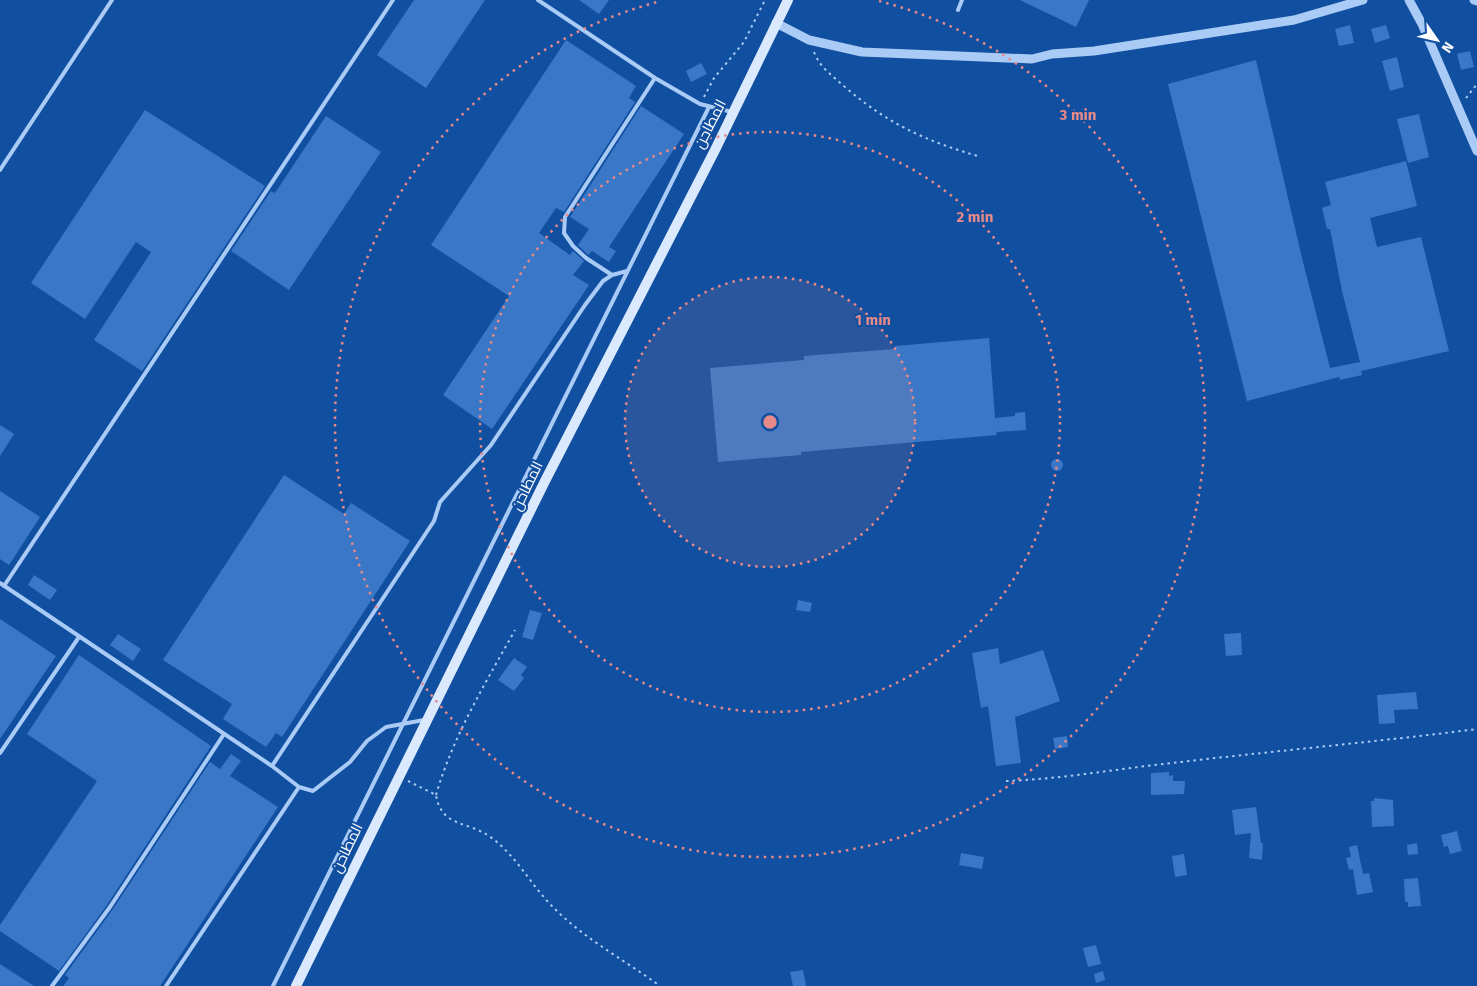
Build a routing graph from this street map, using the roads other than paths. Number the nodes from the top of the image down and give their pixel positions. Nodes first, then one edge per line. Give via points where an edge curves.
1 (112, 0) edge
2 (393, 0) edge
3 (538, 0) edge
4 (788, 0) edge
5 (962, 0) edge
6 (1363, 0) edge
7 (1409, 0) edge
8 (958, 10) dead end
9 (776, 23) junction
10 (655, 78) junction
11 (709, 107) junction
12 (733, 112) junction
13 (1477, 152) edge
14 (0, 170) edge
15 (628, 271) junction
16 (612, 275) junction
17 (2, 584) edge
18 (79, 637) junction
19 (429, 719) junction
20 (402, 725) junction
21 (224, 734) junction
22 (0, 753) edge
23 (272, 766) junction
24 (299, 787) junction
25 (52, 986) edge
26 (166, 986) edge
27 (273, 986) edge
28 (296, 986) edge

1 - 14 lane
2 - 17 lane
3 - 10 lane
4 - 9 main road, المطاحن
5 - 8 lane
6 - 9 street via 1294,20 1032,59 862,52 809,40
7 - 13 street
9 - 12 main road, المطاحن
10 - 11 lane
10 - 16 lane via 565,217 564,233 573,246
11 - 12 lane
11 - 15 lane
12 - 19 main road, المطاحن
15 - 16 lane
15 - 20 lane
16 - 23 lane via 585,305 491,445 440,502 434,521
17 - 18 lane
18 - 21 lane
18 - 22 lane
19 - 20 lane
19 - 28 main road, المطاحن
20 - 24 lane via 386,727 367,741 350,762 313,791
20 - 27 lane
21 - 23 lane
21 - 25 lane via 110,907
23 - 24 lane
24 - 26 lane

